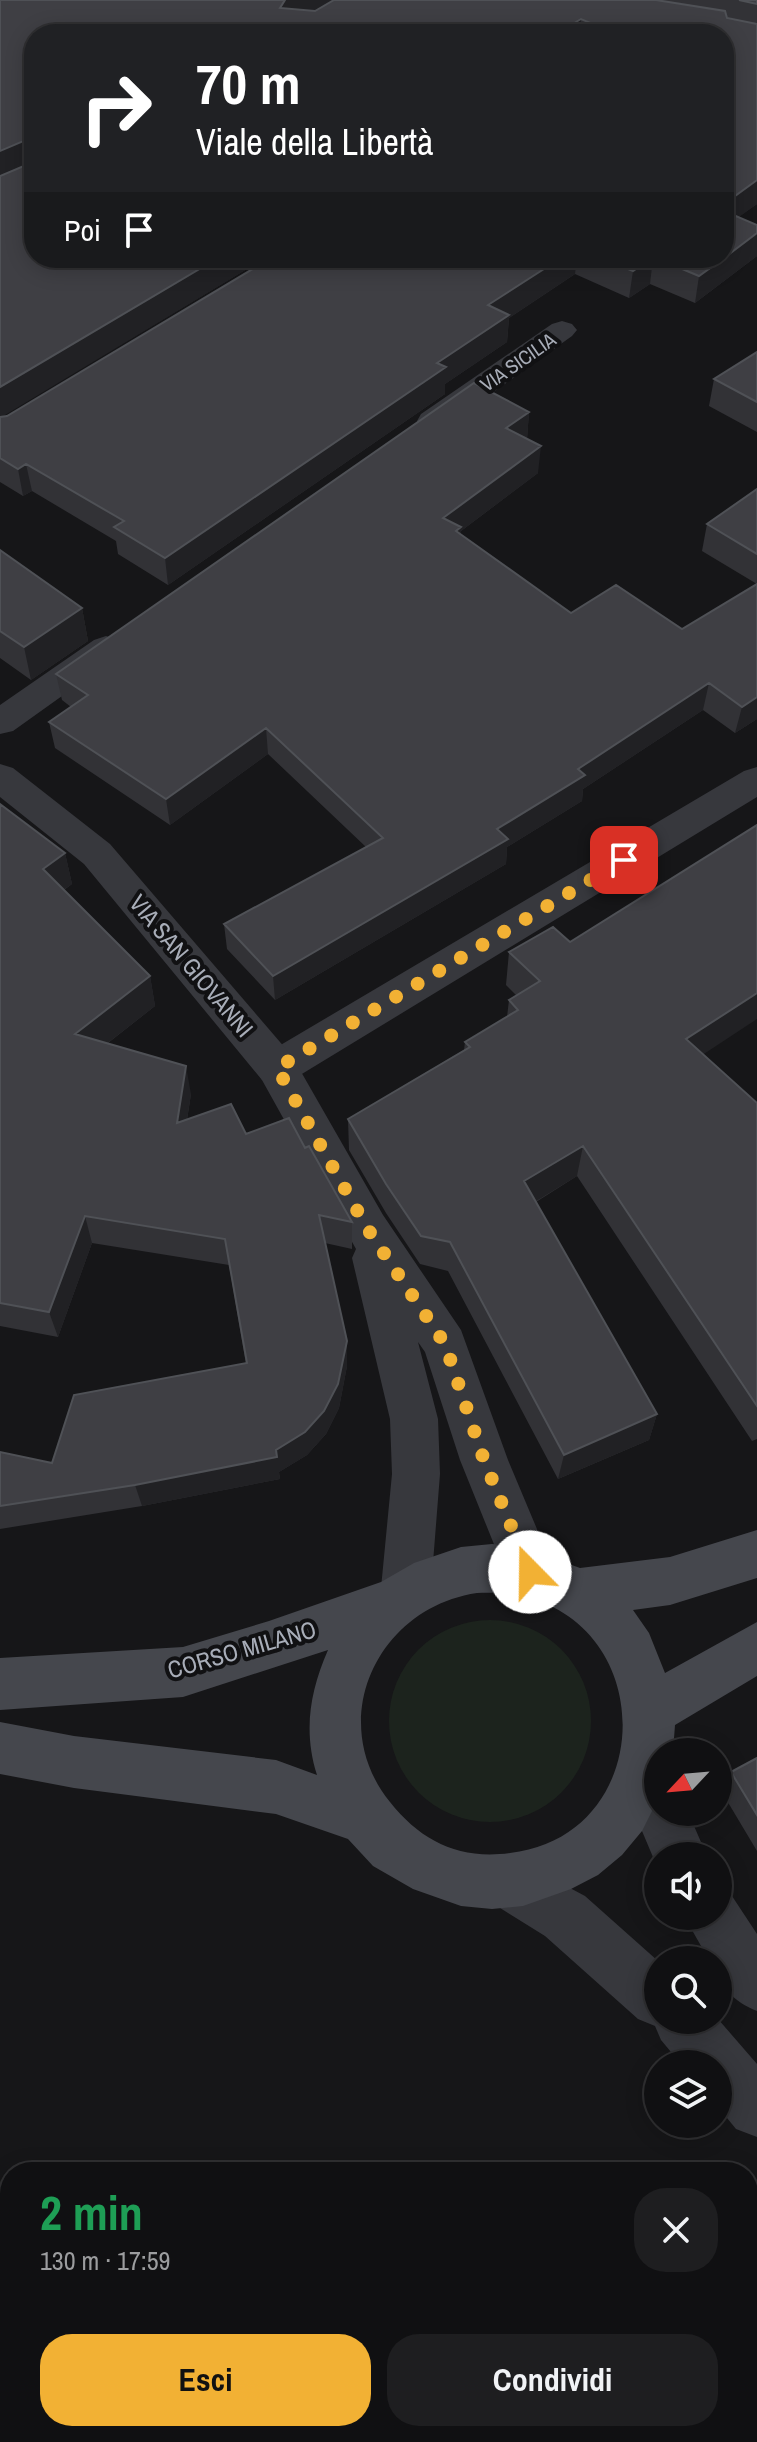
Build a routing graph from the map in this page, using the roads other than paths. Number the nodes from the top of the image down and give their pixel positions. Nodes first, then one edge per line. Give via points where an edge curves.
1 (562, 330) dead end
2 (405, 440) edge
3 (131, 631) edge
4 (0, 722) edge
5 (0, 777) edge
6 (757, 780) edge
7 (277, 1068) junction
8 (367, 1228) junction
9 (757, 1554) edge
10 (552, 1583) junction
11 (395, 1597) junction
12 (757, 1647) edge
13 (0, 1684) edge
14 (648, 1712) junction
15 (649, 1738) edge
16 (0, 1748) edge
17 (644, 1796) edge
18 (370, 1820) junction
19 (508, 1882) junction
20 (721, 1930) edge
21 (757, 1983) edge
22 (644, 1987) edge
23 (693, 2034) edge
24 (757, 2108) edge

1 - 2 street, VIA SICILIA
3 - 4 street
5 - 7 street, VIA SAN GIOVANNI via 97,854
6 - 7 street
7 - 8 street, VIA SAN GIOVANNI
8 - 10 street, VIA SAN GIOVANNI via 445,1344 484,1460
8 - 11 street, VIA SAN GIOVANNI via 414,1419 416,1488
9 - 10 main road, CORSO MILANO via 670,1581
10 - 11 main road, CORSO MILANO via 499,1567 467,1568 435,1575
10 - 14 main road via 601,1615 624,1644
11 - 13 main road, CORSO MILANO via 269,1646 183,1672
11 - 18 main road via 359,1633 343,1668 335,1706 337,1746 348,1785
12 - 14 main road
14 - 15 main road
16 - 18 main road via 276,1787
17 - 19 main road via 634,1798 595,1847 569,1865
18 - 19 main road via 398,1848 431,1869 470,1881
19 - 22 street via 565,1916
20 - 21 street
23 - 24 street

